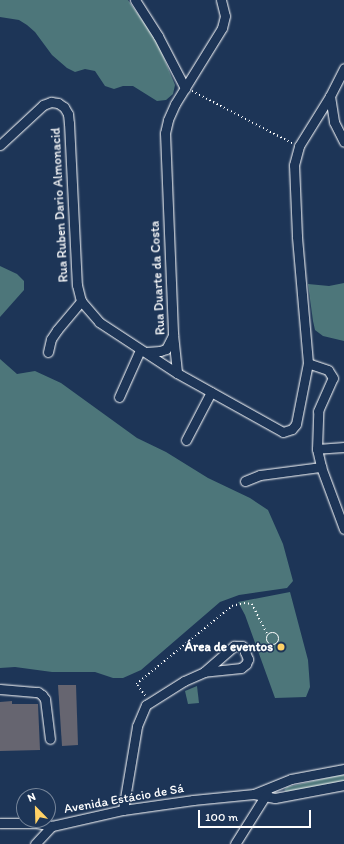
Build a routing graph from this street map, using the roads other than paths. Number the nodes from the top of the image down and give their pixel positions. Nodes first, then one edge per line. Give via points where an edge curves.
1 (135, 0) edge
2 (221, 0) edge
3 (344, 68) edge
4 (185, 88) junction
5 (330, 96) junction
6 (318, 117) junction
7 (334, 122) junction
8 (344, 142) edge
9 (0, 145) edge
10 (81, 301) junction
11 (173, 334) junction
12 (143, 351) junction
13 (48, 352) dead end
14 (308, 363) junction
15 (177, 373) junction
16 (211, 392) junction
17 (119, 397) dead end
18 (186, 440) dead end
19 (344, 447) edge
20 (317, 449) junction
21 (321, 467) junction
22 (245, 481) dead end
23 (344, 529) edge
24 (204, 672) dead end
25 (0, 689) edge
26 (50, 739) dead end
27 (344, 769) edge
28 (344, 785) edge
29 (269, 788) junction
30 (254, 794) junction
31 (265, 797) junction
32 (123, 810) junction
33 (0, 823) edge
34 (16, 823) edge
35 (56, 825) edge
36 (50, 828) edge
37 (35, 844) edge
38 (235, 844) edge

1 - 4 street via 158,36
2 - 4 street, Rua Duarte da Costa via 225,16 222,28
3 - 5 street
4 - 11 street, Rua Duarte da Costa via 168,120 165,133
5 - 6 street
5 - 7 street
6 - 7 street
6 - 14 street via 299,146 294,165 297,236
7 - 8 street
9 - 10 street, Rua Ruben Dario Almonacid via 43,105 58,103 68,114 77,285
10 - 12 street, Rua Ruben Dario Almonacid via 99,322
10 - 13 street via 51,339
11 - 12 street via 166,349
11 - 15 street, Rua Duarte da Costa
12 - 15 street, Rua Ruben Dario Almonacid
12 - 17 street
14 - 16 street via 296,424 287,431 276,429
14 - 20 street via 328,370 333,378 318,411
15 - 16 street
16 - 18 street
19 - 20 street
20 - 21 street
21 - 22 street via 260,475
21 - 23 street
24 - 32 street via 150,702 142,712 137,726
25 - 26 street via 30,691 42,695 45,699
27 - 29 street, Avenida Estácio de Sá via 291,779
28 - 31 street, Avenida Estácio de Sá via 275,798
29 - 30 street, Avenida Estácio de Sá
29 - 31 street
30 - 31 street, Avenida Estácio de Sá
30 - 32 street, Avenida Estácio de Sá
31 - 38 street
32 - 35 street, Avenida Estácio de Sá
33 - 34 street, Avenida Estácio de Sá
36 - 37 street

